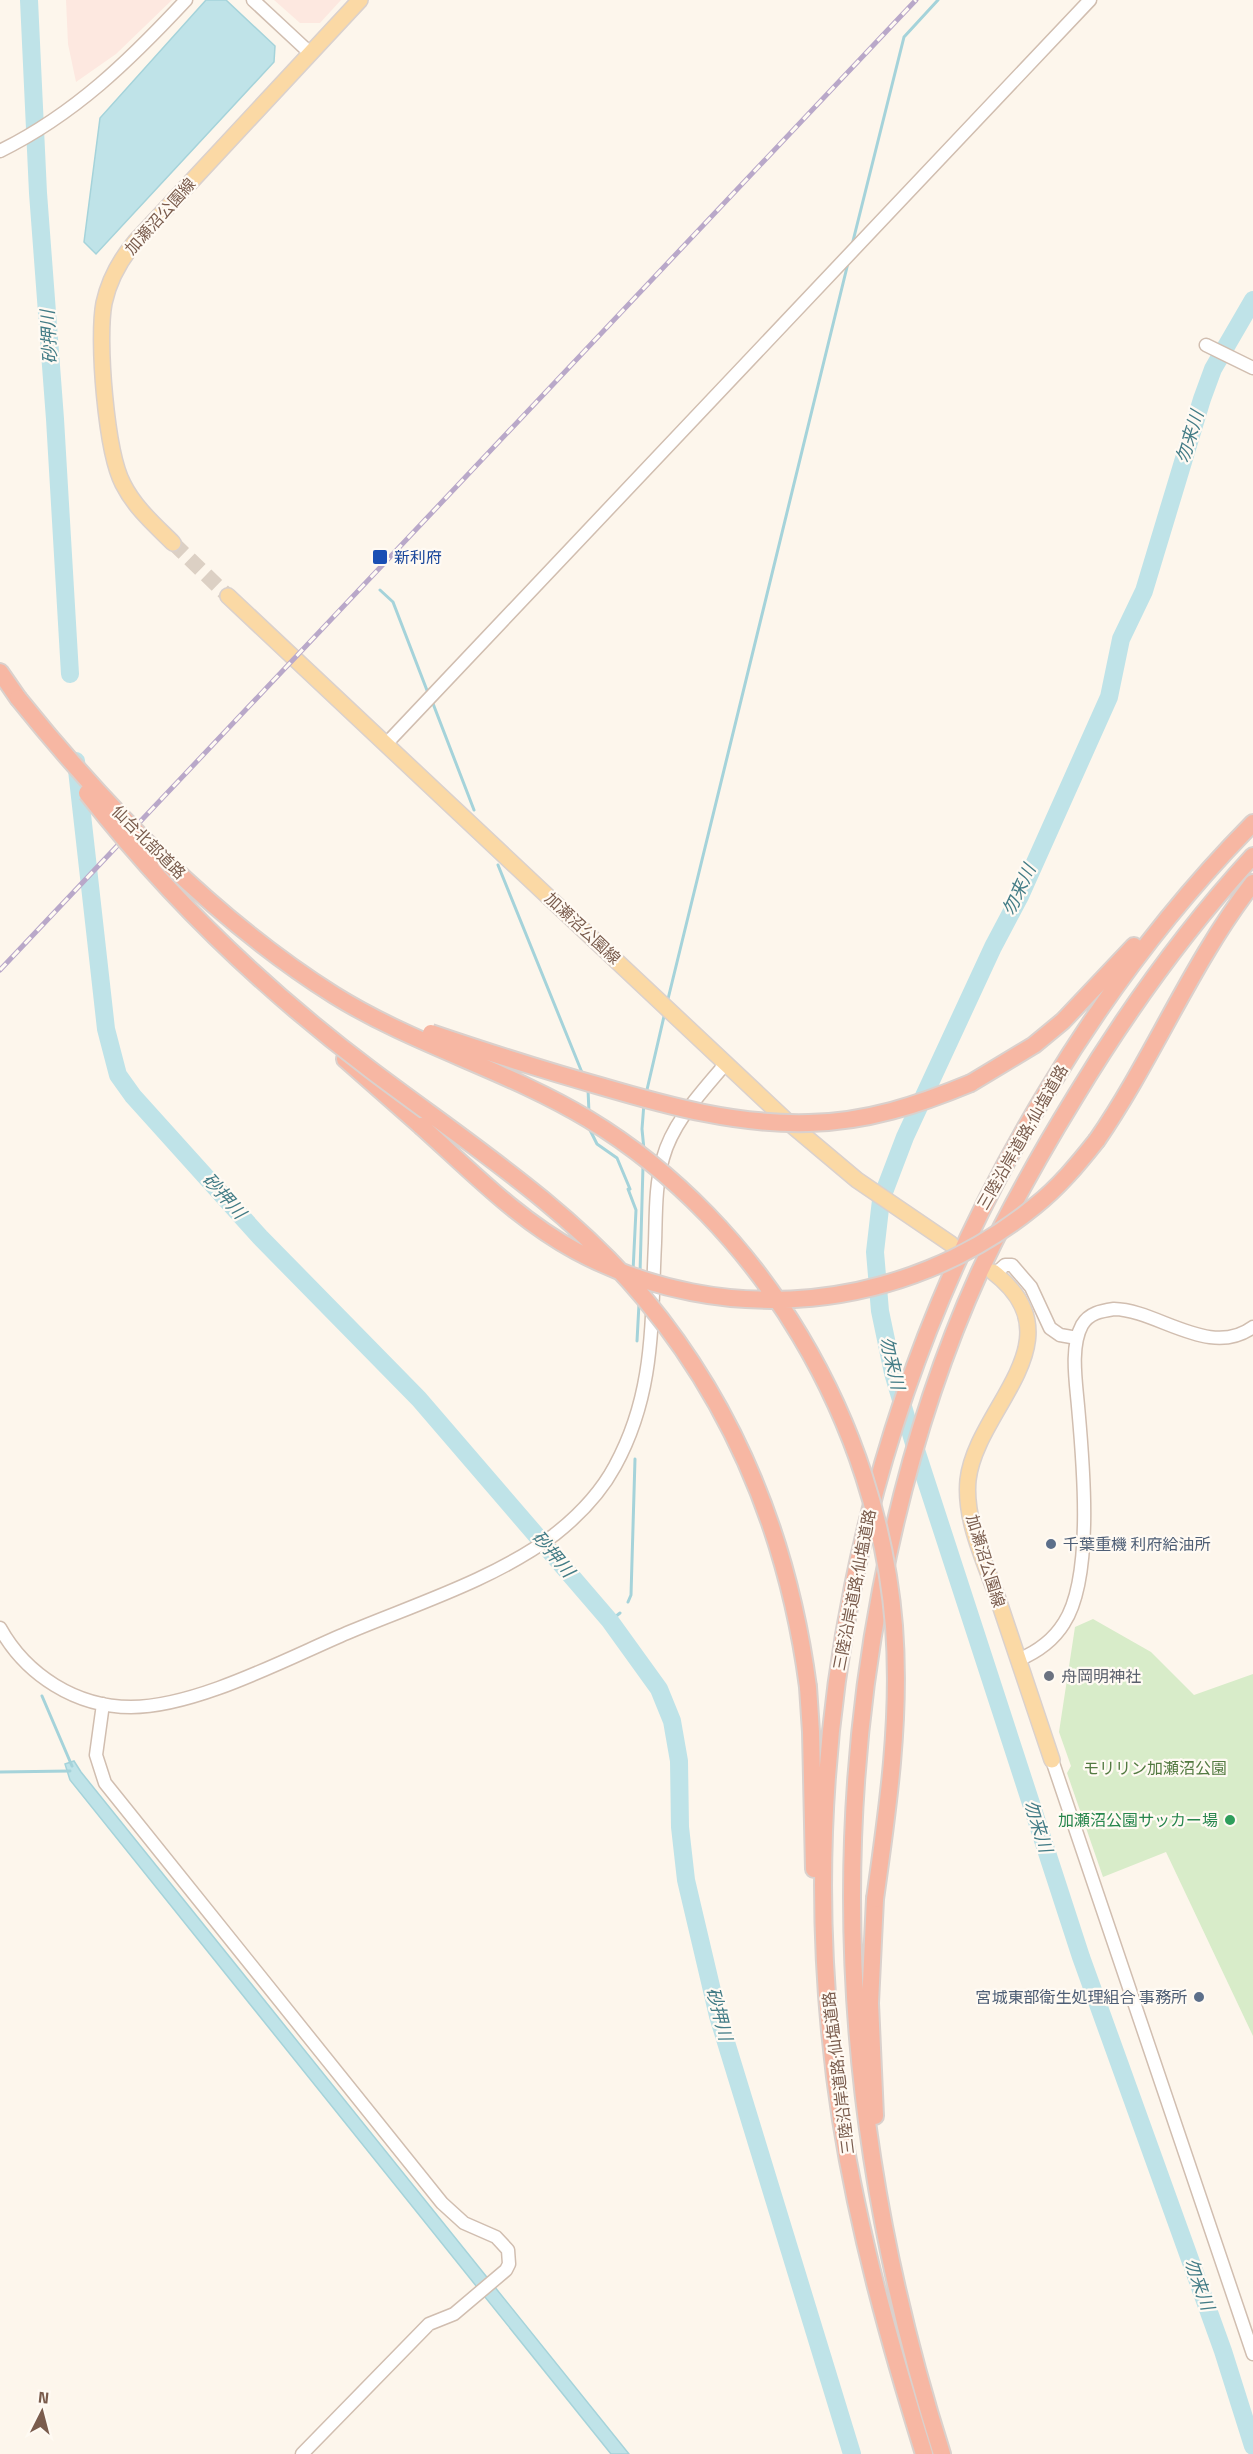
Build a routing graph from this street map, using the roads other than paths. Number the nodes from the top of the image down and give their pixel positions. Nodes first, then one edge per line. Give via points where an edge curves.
1 (186, 0) edge
2 (253, 0) edge
3 (360, 0) edge
4 (1090, 0) edge
5 (310, 53) junction
6 (1, 150) edge
7 (1206, 345) dead end
8 (1253, 368) edge
9 (173, 543) tunnel mouth
10 (228, 596) tunnel mouth
11 (0, 672) edge
12 (18, 698) junction
13 (387, 743) junction
14 (1253, 823) edge
15 (1253, 856) edge
16 (1208, 871) junction
17 (1253, 883) edge
18 (217, 937) junction
19 (298, 970) junction
20 (726, 1063) junction
21 (951, 1244) dead end
22 (989, 1273) junction
23 (1253, 1327) edge
24 (1077, 1338) junction
25 (0, 1628) edge
26 (1018, 1660) junction
27 (103, 1704) junction
28 (1052, 1760) joint
29 (841, 2120) junction
30 (906, 2325) junction
31 (1253, 2354) edge
32 (302, 2454) edge
33 (924, 2454) edge
34 (942, 2454) edge

1 - 6 street via 131,60 101,86 54,121
2 - 5 street
3 - 5 main road, 加瀬沼公園線
4 - 13 street
5 - 9 main road, 加瀬沼公園線 via 135,242 107,290 102,326 108,429 114,462 135,506
7 - 8 street
10 - 13 main road, 加瀬沼公園線
11 - 12 highway, 仙台北部道路
12 - 18 highway, 仙台北部道路, bridge via 91,799
12 - 19 highway, 仙台北部道路, bridge via 69,760 145,839 223,912
13 - 20 main road, 加瀬沼公園線
14 - 16 highway, 三陸沿岸道路;仙塩道路
15 - 22 highway, 三陸沿岸道路;仙塩道路 via 1155,973 1101,1054 1040,1156
16 - 19 highway, bridge via 1063,1021 1024,1052 971,1083 892,1112 851,1120 809,1123 728,1118 629,1095 471,1047 381,1013
16 - 29 highway, 三陸沿岸道路;仙塩道路, bridge via 1122,977 1083,1033 982,1206 912,1369 880,1469 854,1576 835,1688 826,1798 825,1906
17 - 18 highway, bridge via 1192,973 1133,1085 1097,1140 1057,1186 1014,1222 971,1250 922,1272 869,1289 790,1300 739,1300 686,1292 601,1263 566,1245 523,1216 238,962
18 - 29 highway, bridge via 321,1030 516,1179 584,1237 665,1325 723,1412 764,1502 802,1642 812,1732 817,1951 830,2064
19 - 30 highway, bridge via 371,1016 549,1096 663,1172 729,1238 760,1276 795,1329 839,1410 875,1514 894,1625 895,1740 872,1939 870,2003 881,2177
20 - 21 main road, 加瀬沼公園線 via 788,1122 867,1186
20 - 27 street via 690,1107 663,1157 657,1192 651,1347 643,1398 613,1469 589,1501 556,1533 500,1567 202,1693 150,1706
22 - 24 street via 1012,1264 1031,1287 1050,1329
22 - 26 main road, 加瀬沼公園線 via 1008,1286 1020,1305 1026,1319 1027,1344 1015,1382 974,1452 968,1497 977,1539
22 - 30 highway, 三陸沿岸道路;仙塩道路, bridge via 922,1424 891,1538 868,1659 856,1773 851,1947 858,2062 874,2181
23 - 24 street via 1236,1336 1203,1335 1113,1309 1088,1317
24 - 26 street via 1076,1377 1085,1490 1078,1575 1065,1622 1052,1639
25 - 27 street via 35,1673 53,1685
26 - 28 main road, 加瀬沼公園線
27 - 32 street via 96,1755 105,1783 441,2203 464,2223 504,2244 508,2250 509,2264 498,2278 454,2313 429,2324
28 - 31 street
29 - 33 highway, 三陸沿岸道路;仙塩道路 via 869,2259
30 - 34 highway, 三陸沿岸道路;仙塩道路

